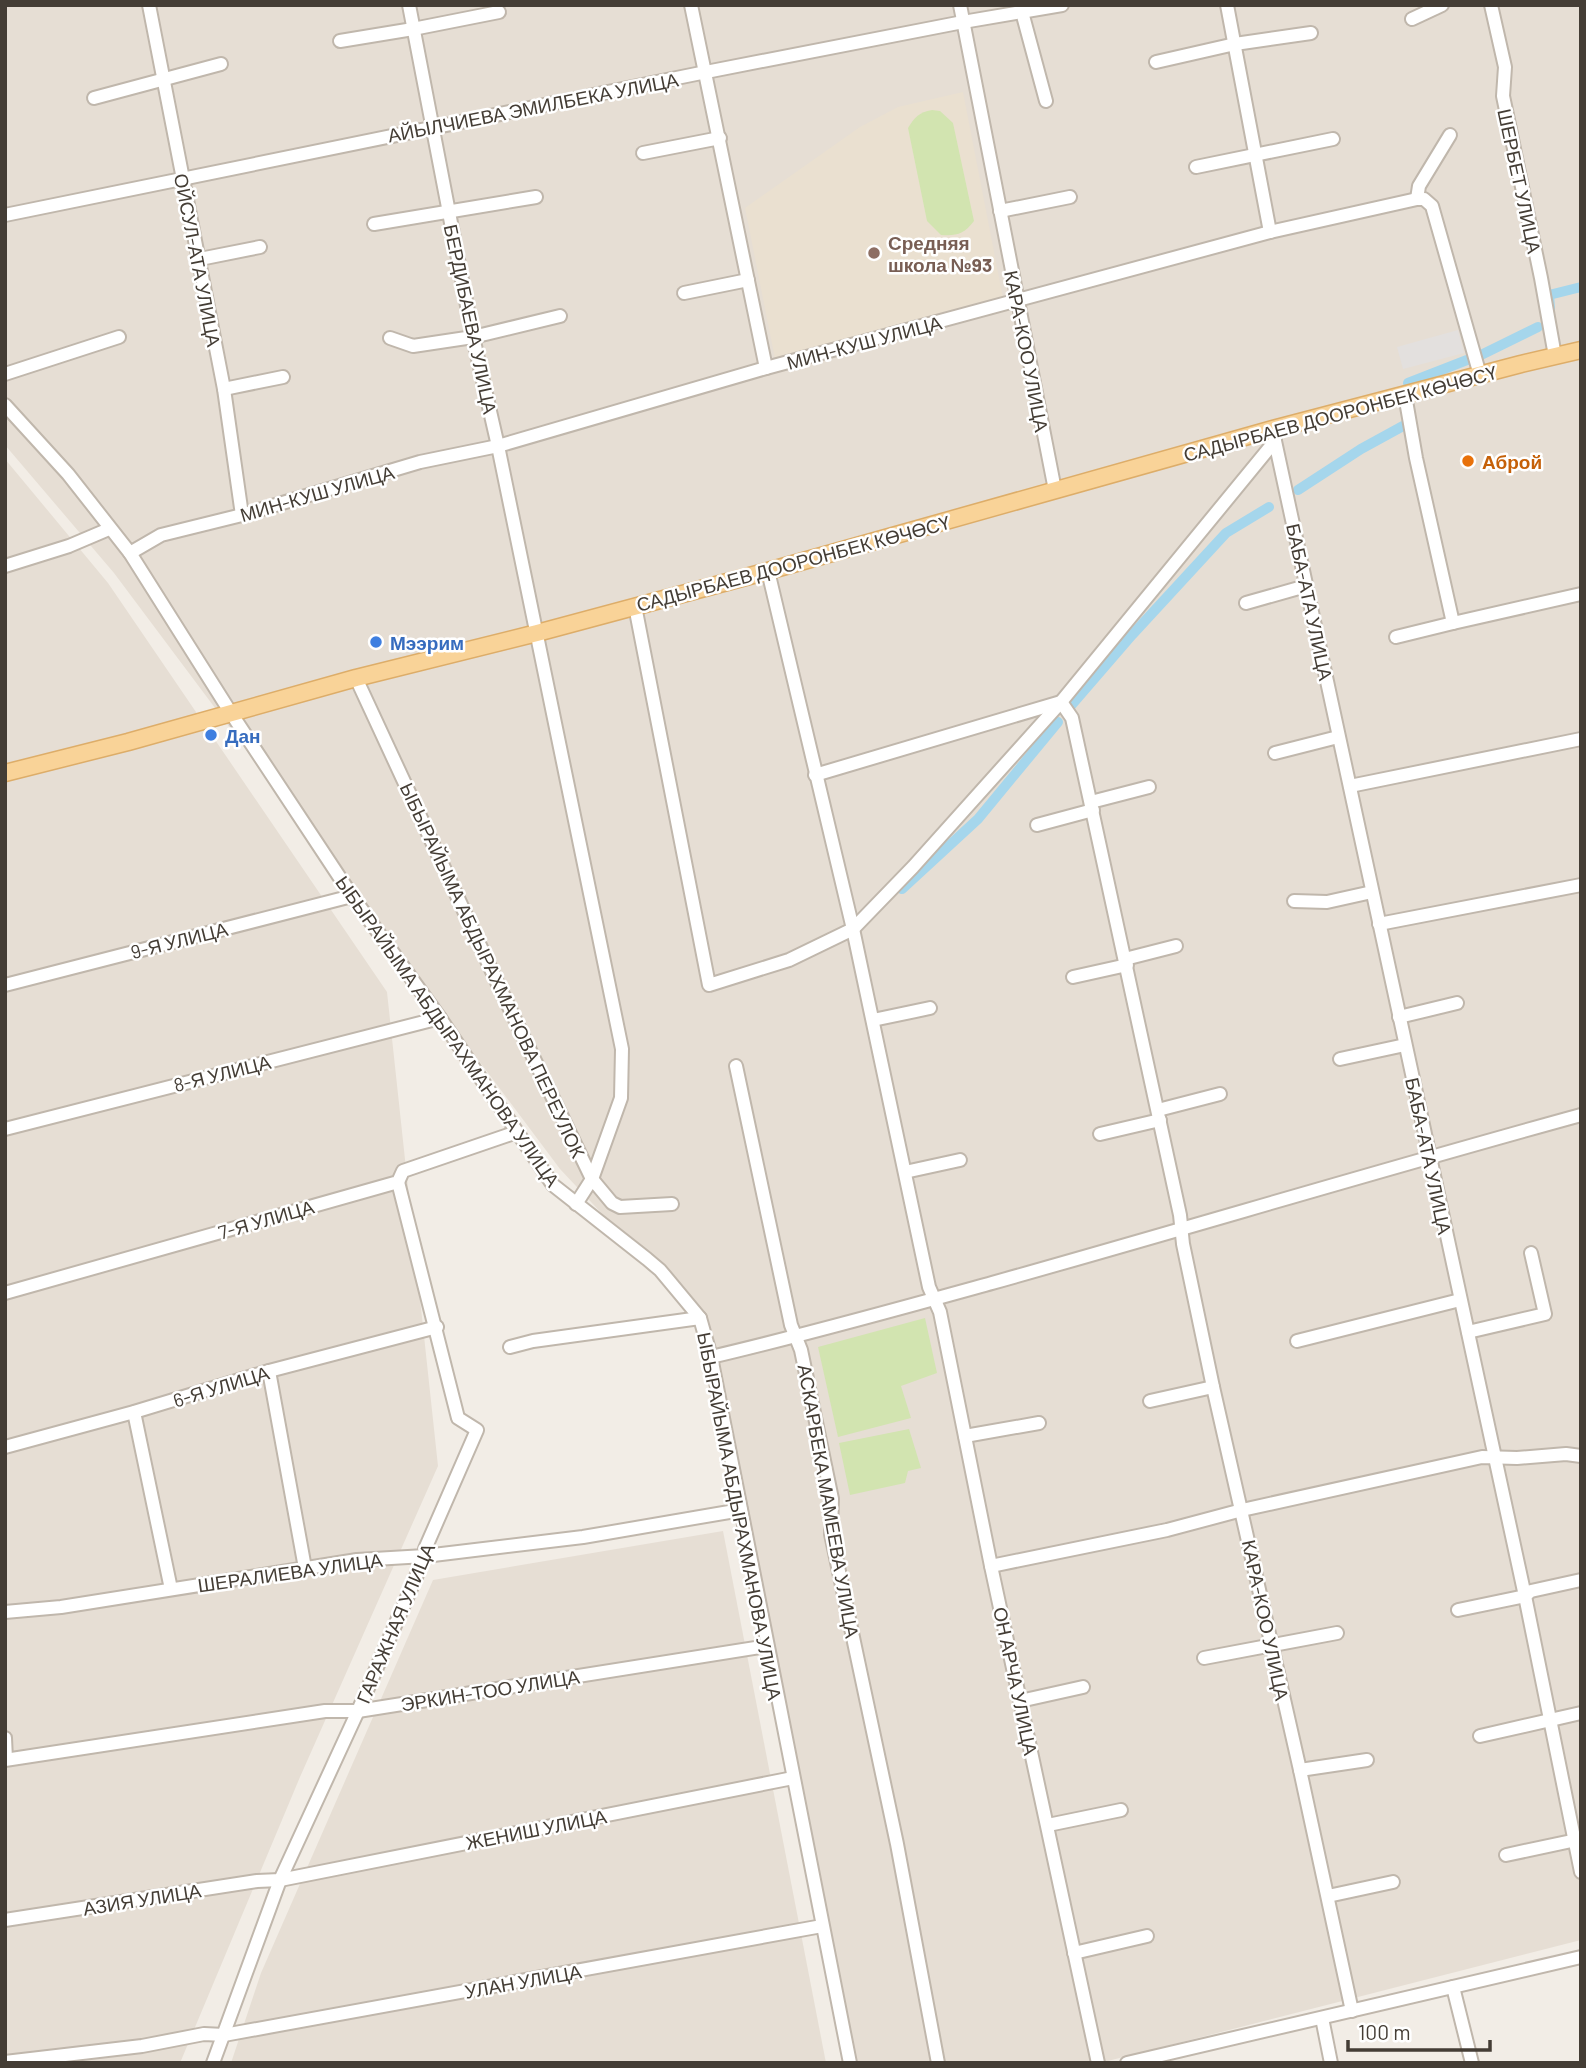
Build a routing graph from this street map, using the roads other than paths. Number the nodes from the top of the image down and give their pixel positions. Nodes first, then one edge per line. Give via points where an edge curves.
1 (149, 5) edge
2 (409, 5) edge
3 (691, 5) edge
4 (960, 5) edge
5 (1062, 5) edge
6 (1227, 5) edge
7 (1442, 5) edge
8 (1492, 5) edge
9 (499, 12) dead end
10 (1022, 12) junction
11 (1412, 19) dead end
12 (963, 22) junction
13 (413, 29) junction
14 (1311, 33) dead end
15 (340, 41) dead end
16 (1235, 44) junction
17 (1156, 62) dead end
18 (221, 64) dead end
19 (706, 72) junction
20 (163, 79) junction
21 (94, 98) dead end
22 (1046, 101) dead end
23 (433, 127) junction
24 (1450, 135) dead end
25 (720, 138) junction
26 (1333, 139) dead end
27 (643, 153) dead end
28 (1254, 156) junction
29 (1196, 167) dead end
30 (182, 179) junction
31 (536, 197) dead end
32 (1070, 197) dead end
33 (1417, 200) junction
34 (1000, 211) junction
35 (449, 213) junction
36 (5, 215) edge
37 (374, 224) dead end
38 (1270, 232) junction
39 (260, 247) dead end
40 (200, 259) junction
41 (748, 281) junction
42 (684, 293) dead end
43 (1017, 300) junction
44 (560, 316) dead end
45 (119, 337) dead end
46 (473, 337) junction
47 (390, 338) dead end
48 (1581, 351) edge
49 (1555, 356) junction
50 (766, 368) junction
51 (5, 374) edge
52 (1480, 375) junction
53 (282, 377) dead end
54 (224, 389) junction
55 (1405, 395) junction
56 (5, 405) edge
57 (1274, 435) junction
58 (498, 446) junction
59 (1055, 490) junction
60 (242, 515) junction
61 (109, 529) junction
62 (130, 553) junction
63 (5, 566) edge
64 (768, 571) junction
65 (1306, 586) junction
66 (1581, 594) edge
67 (1246, 603) dead end
68 (635, 606) junction
69 (1453, 623) junction
70 (537, 633) junction
71 (1396, 637) dead end
72 (356, 678) junction
73 (1061, 702) junction
74 (231, 713) junction
75 (1338, 737) junction
76 (1581, 739) edge
77 (1275, 753) dead end
78 (5, 773) edge
79 (815, 775) junction
80 (1350, 786) junction
81 (1149, 787) dead end
82 (1092, 806) junction
83 (1037, 825) dead end
84 (1581, 885) edge
85 (1372, 892) junction
86 (352, 896) junction
87 (1294, 901) dead end
88 (1380, 924) junction
89 (853, 929) junction
90 (1176, 946) dead end
91 (1126, 962) junction
92 (1073, 977) dead end
93 (5, 985) edge
94 (1457, 1003) dead end
95 (930, 1008) dead end
96 (1399, 1017) junction
97 (440, 1018) junction
98 (873, 1020) junction
99 (1405, 1045) junction
100 (1340, 1059) dead end
101 (736, 1066) dead end
102 (1220, 1094) dead end
103 (1159, 1115) junction
104 (1581, 1115) edge
105 (5, 1129) edge
106 (517, 1132) junction
107 (1100, 1134) dead end
108 (1429, 1156) junction
109 (960, 1160) dead end
110 (905, 1172) junction
111 (592, 1179) junction
112 (398, 1182) junction
113 (576, 1204) junction
114 (672, 1204) dead end
115 (1181, 1230) junction
116 (1531, 1253) dead end
117 (5, 1293) edge
118 (935, 1299) junction
119 (1460, 1300) junction
120 (700, 1318) junction
121 (437, 1327) junction
122 (1468, 1332) junction
123 (796, 1337) junction
124 (1297, 1341) dead end
125 (510, 1347) dead end
126 (711, 1357) junction
127 (270, 1371) junction
128 (1213, 1387) junction
129 (1150, 1401) dead end
130 (134, 1412) junction
131 (1039, 1423) dead end
132 (965, 1436) junction
133 (5, 1447) edge
134 (1495, 1457) junction
135 (1581, 1457) edge
136 (741, 1510) junction
137 (1242, 1510) junction
138 (425, 1556) junction
139 (991, 1566) junction
140 (305, 1568) junction
141 (1581, 1580) edge
142 (171, 1589) junction
143 (1525, 1596) junction
144 (1458, 1610) dead end
145 (5, 1612) edge
146 (1337, 1633) dead end
147 (1272, 1644) junction
148 (767, 1646) junction
149 (1205, 1658) dead end
150 (1083, 1687) dead end
151 (1020, 1701) junction
152 (358, 1711) junction
153 (1581, 1713) edge
154 (1550, 1720) junction
155 (1480, 1736) dead end
156 (5, 1738) edge
157 (6, 1759) edge
158 (1367, 1760) dead end
159 (1300, 1770) junction
160 (793, 1778) junction
161 (1122, 1810) dead end
162 (1048, 1825) junction
163 (1578, 1840) edge
164 (1506, 1855) dead end
165 (1581, 1872) edge
166 (280, 1880) junction
167 (1393, 1882) dead end
168 (1328, 1896) junction
169 (5, 1920) edge
170 (822, 1926) junction
171 (1147, 1936) dead end
172 (1074, 1953) junction
173 (1581, 1957) edge
174 (1453, 1987) junction
175 (1352, 2011) junction
176 (1322, 2018) junction
177 (224, 2035) junction
178 (5, 2062) edge
179 (213, 2063) edge
180 (850, 2063) edge
181 (937, 2063) edge
182 (1098, 2063) edge
183 (1127, 2063) edge
184 (1331, 2063) edge
185 (1472, 2063) edge

1 - 20 street, ОЙСУЛ-АТА УЛИЦА
2 - 13 street, БЕРДИБАЕВА УЛИЦА
3 - 19 street
4 - 12 street, КАРА-КОО УЛИЦА
5 - 10 street, АЙЫЛЧИЕВА ЭМИЛБЕКА УЛИЦА
6 - 16 street
7 - 11 street
8 - 49 street, ШЕРБЕТ УЛИЦА via 1505,67 1503,96
9 - 13 street
10 - 12 street, АЙЫЛЧИЕВА ЭМИЛБЕКА УЛИЦА
10 - 22 street
12 - 19 street, АЙЫЛЧИЕВА ЭМИЛБЕКА УЛИЦА
12 - 34 street, КАРА-КОО УЛИЦА
13 - 15 street
13 - 23 street, БЕРДИБАЕВА УЛИЦА
14 - 16 street
16 - 17 street
16 - 28 street
18 - 20 street
19 - 23 street, АЙЫЛЧИЕВА ЭМИЛБЕКА УЛИЦА
19 - 25 street
20 - 21 street
20 - 30 street, ОЙСУЛ-АТА УЛИЦА
23 - 30 street, АЙЫЛЧИЕВА ЭМИЛБЕКА УЛИЦА
23 - 35 street, БЕРДИБАЕВА УЛИЦА
24 - 33 street via 1419,186
25 - 27 street
25 - 41 street
26 - 28 street
28 - 29 street
28 - 38 street
30 - 36 street, АЙЫЛЧИЕВА ЭМИЛБЕКА УЛИЦА
30 - 40 street, ОЙСУЛ-АТА УЛИЦА
31 - 35 street
32 - 34 street
33 - 38 street, МИН-КУШ УЛИЦА
33 - 52 street via 1432,206
34 - 43 street, КАРА-КОО УЛИЦА
35 - 37 street
35 - 46 street, БЕРДИБАЕВА УЛИЦА
38 - 43 street, МИН-КУШ УЛИЦА
39 - 40 street
40 - 54 street, ОЙСУЛ-АТА УЛИЦА
41 - 42 street
41 - 50 street
43 - 50 street, МИН-КУШ УЛИЦА
43 - 59 street, КАРА-КОО УЛИЦА
44 - 46 street
45 - 51 street
46 - 47 street via 413,346
46 - 58 street, БЕРДИБАЕВА УЛИЦА
48 - 49 main road, САДЫРБАЕВ ДООРОНБЕК КӨЧӨСҮ
49 - 52 main road, САДЫРБАЕВ ДООРОНБЕК КӨЧӨСҮ
50 - 58 street, МИН-КУШ УЛИЦА
52 - 55 main road, САДЫРБАЕВ ДООРОНБЕК КӨЧӨСҮ
53 - 54 street
54 - 60 street, ОЙСУЛ-АТА УЛИЦА
55 - 57 main road, САДЫРБАЕВ ДООРОНБЕК КӨЧӨСҮ
55 - 69 street
56 - 61 street, ЫБЫРАЙЫМА АБДЫРАХМАНОВА УЛИЦА via 68,474
57 - 59 main road, САДЫРБАЕВ ДООРОНБЕК КӨЧӨСҮ
57 - 65 street, БАБА-АТА УЛИЦА
57 - 73 street
58 - 60 street, МИН-КУШ УЛИЦА via 420,462
58 - 70 street, БЕРДИБАЕВА УЛИЦА
59 - 64 main road, САДЫРБАЕВ ДООРОНБЕК КӨЧӨСҮ
60 - 62 street, МИН-КУШ УЛИЦА via 161,535
61 - 62 street, ЫБЫРАЙЫМА АБДЫРАХМАНОВА УЛИЦА
61 - 63 street
62 - 74 street, ЫБЫРАЙЫМА АБДЫРАХМАНОВА УЛИЦА
64 - 68 main road, САДЫРБАЕВ ДООРОНБЕК КӨЧӨСҮ
64 - 79 street, ОН АРЧА УЛИЦА
65 - 67 street
65 - 75 street, БАБА-АТА УЛИЦА
66 - 69 street
68 - 70 main road, САДЫРБАЕВ ДООРОНБЕК КӨЧӨСҮ
68 - 89 street via 709,985 789,960
69 - 71 street
70 - 72 main road, САДЫРБАЕВ ДООРОНБЕК КӨЧӨСҮ
70 - 111 street, БЕРДИБАЕВА УЛИЦА via 622,1049 621,1098
72 - 74 main road, САДЫРБАЕВ ДООРОНБЕК КӨЧӨСҮ
72 - 111 street, ЫБЫРАЙЫМА АБДЫРАХМАНОВА ПЕРЕУЛОК
73 - 79 street
73 - 82 street, КАРА-КОО УЛИЦА via 1072,718
73 - 89 street
74 - 78 main road, САДЫРБАЕВ ДООРОНБЕК КӨЧӨСҮ
74 - 86 street, ЫБЫРАЙЫМА АБДЫРАХМАНОВА УЛИЦА
75 - 77 street
75 - 80 street, БАБА-АТА УЛИЦА
76 - 80 street
79 - 89 street, ОН АРЧА УЛИЦА
80 - 85 street, БАБА-АТА УЛИЦА
81 - 82 street
82 - 83 street
82 - 91 street, КАРА-КОО УЛИЦА
84 - 88 street
85 - 87 street via 1327,902
85 - 88 street, БАБА-АТА УЛИЦА
86 - 93 street, 9-Я УЛИЦА
86 - 97 street, ЫБЫРАЙЫМА АБДЫРАХМАНОВА УЛИЦА
88 - 96 street, БАБА-АТА УЛИЦА
89 - 98 street, ОН АРЧА УЛИЦА
90 - 91 street
91 - 92 street
91 - 103 street, КАРА-КОО УЛИЦА
94 - 96 street
95 - 98 street
96 - 99 street, БАБА-АТА УЛИЦА
97 - 105 street, 8-Я УЛИЦА
97 - 106 street, ЫБЫРАЙЫМА АБДЫРАХМАНОВА УЛИЦА
98 - 110 street, ОН АРЧА УЛИЦА
99 - 100 street
99 - 108 street, БАБА-АТА УЛИЦА
101 - 123 street, АСКАРБЕКА МАМЕЕВА УЛИЦА
102 - 103 street
103 - 107 street
103 - 115 street, КАРА-КОО УЛИЦА
104 - 108 street
106 - 112 street, 7-Я УЛИЦА via 403,1171
106 - 113 street, ЫБЫРАЙЫМА АБДЫРАХМАНОВА УЛИЦА via 553,1185
108 - 115 street
108 - 119 street, БАБА-АТА УЛИЦА
109 - 110 street
110 - 118 street, ОН АРЧА УЛИЦА
111 - 113 street, БЕРДИБАЕВА УЛИЦА
111 - 114 street, ЫБЫРАЙЫМА АБДЫРАХМАНОВА ПЕРЕУЛОК via 620,1207
112 - 117 street, 7-Я УЛИЦА
112 - 121 street, ГАРАЖНАЯ УЛИЦА
113 - 120 street, ЫБЫРАЙЫМА АБДЫРАХМАНОВА УЛИЦА via 660,1270
115 - 118 street
115 - 128 street, КАРА-КОО УЛИЦА
116 - 122 street via 1545,1314
118 - 123 street
118 - 132 street, ОН АРЧА УЛИЦА
119 - 122 street, БАБА-АТА УЛИЦА
119 - 124 street
120 - 125 street
120 - 126 street, ЫБЫРАЙЫМА АБДЫРАХМАНОВА УЛИЦА
121 - 127 street, 6-Я УЛИЦА
121 - 138 street, ГАРАЖНАЯ УЛИЦА via 458,1418 477,1430
122 - 134 street, БАБА-АТА УЛИЦА
123 - 126 street
123 - 181 street, АСКАРБЕКА МАМЕЕВА УЛИЦА via 828,1474 831,1534 897,1844
126 - 136 street, ЫБЫРАЙЫМА АБДЫРАХМАНОВА УЛИЦА
127 - 130 street, 6-Я УЛИЦА
127 - 140 street
128 - 129 street
128 - 137 street, КАРА-КОО УЛИЦА
130 - 133 street, 6-Я УЛИЦА
130 - 142 street
131 - 132 street
132 - 139 street, ОН АРЧА УЛИЦА
134 - 135 street
134 - 137 street
134 - 143 street, БАБА-АТА УЛИЦА
136 - 138 street, ШЕРАЛИЕВА УЛИЦА via 583,1537
136 - 148 street, ЫБЫРАЙЫМА АБДЫРАХМАНОВА УЛИЦА
137 - 139 street
137 - 147 street, КАРА-КОО УЛИЦА
138 - 140 street, ШЕРАЛИЕВА УЛИЦА
138 - 152 street, ГАРАЖНАЯ УЛИЦА
139 - 151 street, ОН АРЧА УЛИЦА
140 - 142 street, ШЕРАЛИЕВА УЛИЦА
141 - 143 street
142 - 145 street, ШЕРАЛИЕВА УЛИЦА
143 - 144 street
143 - 154 street, БАБА-АТА УЛИЦА
146 - 147 street
147 - 149 street
147 - 159 street, КАРА-КОО УЛИЦА
148 - 152 street, ЭРКИН-ТОО УЛИЦА
148 - 160 street, ЫБЫРАЙЫМА АБДЫРАХМАНОВА УЛИЦА
150 - 151 street
151 - 162 street, ОН АРЧА УЛИЦА
152 - 157 street, ЭРКИН-ТОО УЛИЦА via 325,1711
152 - 166 street, ГАРАЖНАЯ УЛИЦА
153 - 154 street
154 - 155 street
154 - 163 street, БАБА-АТА УЛИЦА
156 - 157 street
158 - 159 street
159 - 168 street, КАРА-КОО УЛИЦА
160 - 166 street, ЖЕНИШ УЛИЦА
160 - 170 street, ЫБЫРАЙЫМА АБДЫРАХМАНОВА УЛИЦА
161 - 162 street
162 - 172 street, ОН АРЧА УЛИЦА
163 - 164 street
163 - 165 street, БАБА-АТА УЛИЦА
166 - 169 street, АЗИЯ УЛИЦА
166 - 177 street, ГАРАЖНАЯ УЛИЦА
167 - 168 street
168 - 175 street, КАРА-КОО УЛИЦА
170 - 177 street, УЛАН УЛИЦА
170 - 180 street, ЫБЫРАЙЫМА АБДЫРАХМАНОВА УЛИЦА
171 - 172 street
172 - 182 street, ОН АРЧА УЛИЦА
173 - 174 street
174 - 175 street
174 - 185 street
175 - 176 street
176 - 183 street
176 - 184 street
177 - 178 street, УЛАН УЛИЦА
177 - 179 street, ГАРАЖНАЯ УЛИЦА

